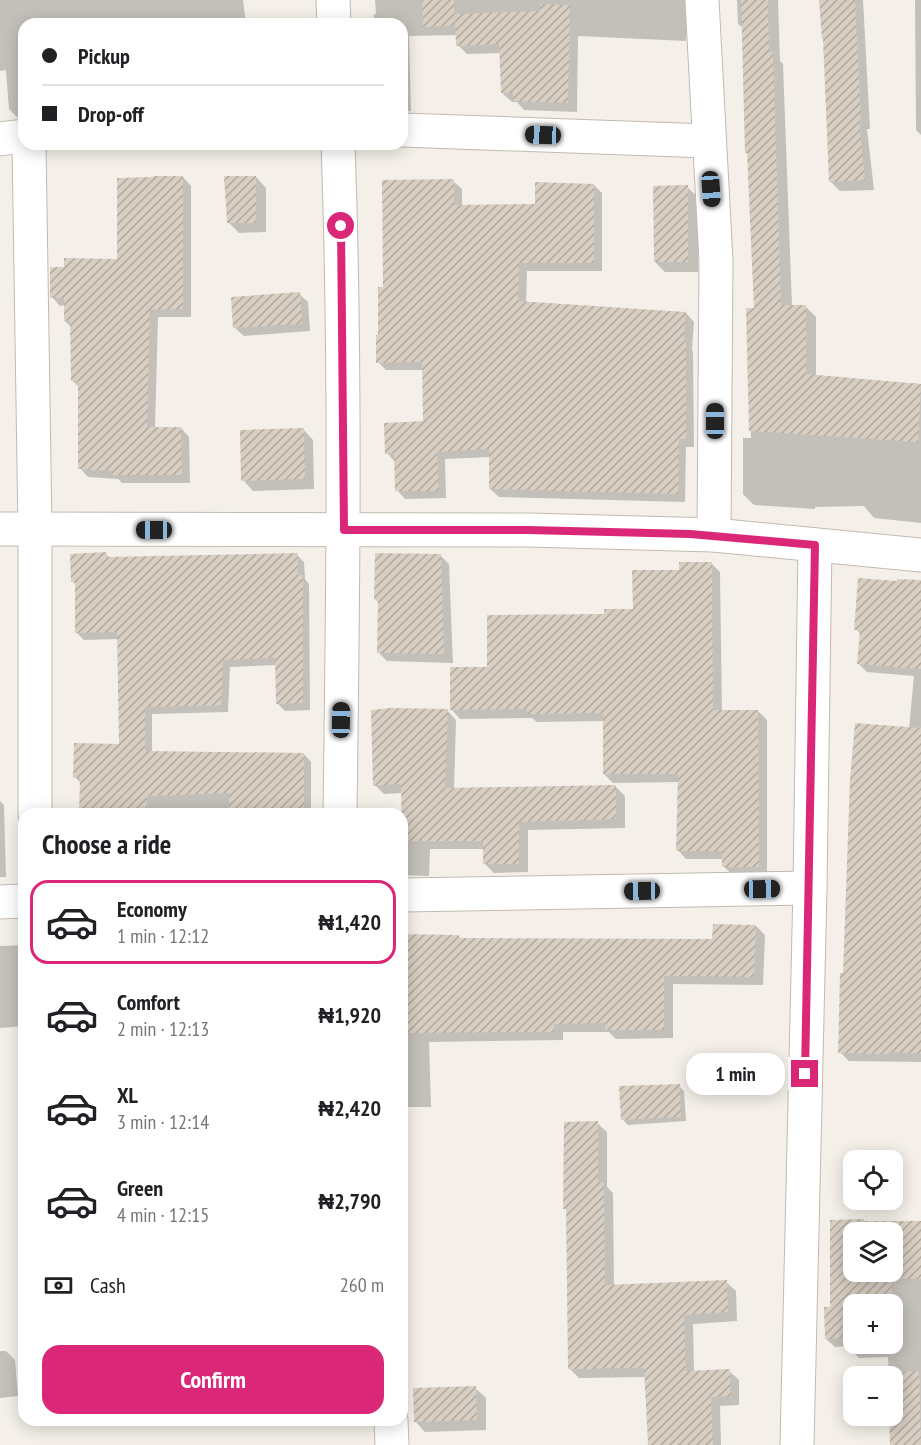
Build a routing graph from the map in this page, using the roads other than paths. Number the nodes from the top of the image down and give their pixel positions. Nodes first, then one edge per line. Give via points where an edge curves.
1 (333, 0) edge
2 (702, 0) edge
3 (334, 18) edge
4 (408, 130) edge
5 (18, 137) edge
6 (0, 139) edge
7 (708, 141) junction
8 (29, 150) edge
9 (338, 150) edge
10 (0, 529) edge
11 (35, 530) junction
12 (344, 530) junction
13 (714, 535) junction
14 (815, 545) junction
15 (921, 555) edge
16 (35, 808) edge
17 (340, 808) edge
18 (810, 888) junction
19 (408, 895) edge
20 (18, 901) edge
21 (0, 902) edge
22 (391, 1426) edge
23 (392, 1445) edge
24 (796, 1445) edge

1 - 3 street
2 - 7 street
4 - 7 street
5 - 6 street
7 - 13 street via 716,261
8 - 11 street
9 - 12 street
10 - 11 street
11 - 12 street
11 - 16 street
12 - 13 street
12 - 17 street
13 - 14 street
14 - 15 street
14 - 18 street
18 - 19 street
18 - 24 street
20 - 21 street
22 - 23 street

